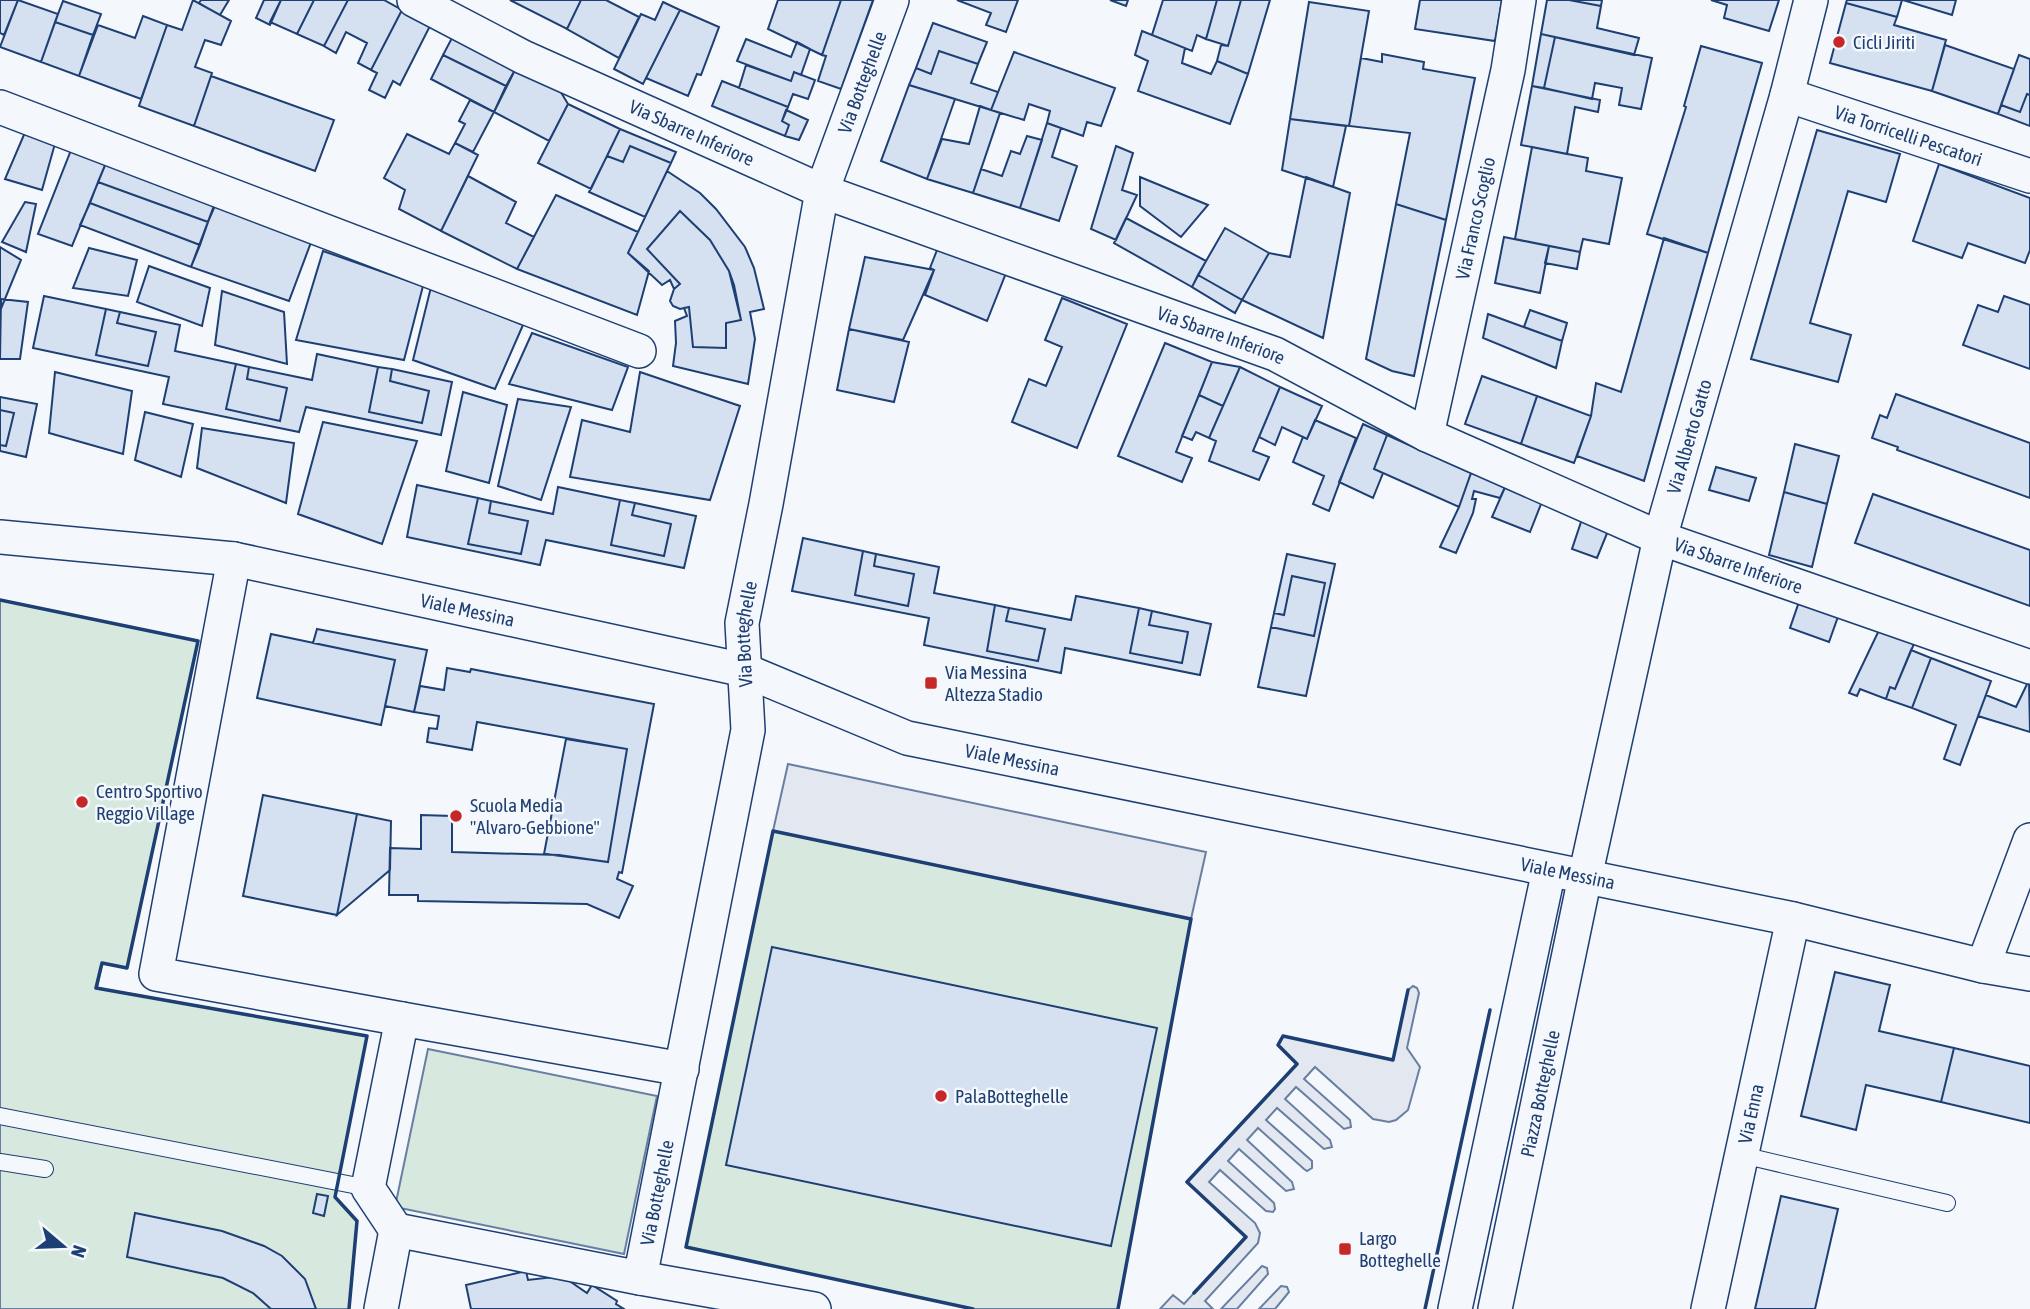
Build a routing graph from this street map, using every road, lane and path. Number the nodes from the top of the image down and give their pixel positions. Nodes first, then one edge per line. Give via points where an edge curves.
1 (414, 0) edge
2 (892, 0) edge
3 (1519, 0) edge
4 (1811, 0) edge
5 (1787, 95) junction
6 (0, 107) edge
7 (2030, 177) edge
8 (822, 191) junction
9 (639, 351) dead end
10 (1427, 435) junction
11 (0, 537) edge
12 (1660, 538) junction
13 (234, 559) junction
14 (2030, 667) edge
15 (744, 670) junction
16 (2030, 840) edge
17 (1549, 870) junction
18 (1585, 877) junction
19 (1793, 919) junction
20 (1983, 966) junction
21 (2030, 975) edge
22 (402, 1019) junction
23 (682, 1069) junction
24 (0, 1116) edge
25 (1742, 1155) junction
26 (0, 1162) edge
27 (45, 1169) dead end
28 (368, 1188) junction
29 (1947, 1203) dead end
30 (396, 1230) junction
31 (640, 1278) junction
32 (381, 1309) edge
33 (814, 1309) edge
34 (1455, 1309) edge
35 (1494, 1309) edge
36 (1708, 1309) edge

1 - 8 street, Via Sbarre Inferiore via 523,57
2 - 8 street, Via Botteghelle
3 - 10 street, Via Franco Scoglio via 1508,70
4 - 5 street, Via Alberto Gatto
5 - 7 street, Via Torricelli Pescatori
5 - 12 street, Via Alberto Gatto
6 - 9 street
8 - 10 street, Via Sbarre Inferiore via 1275,354
8 - 15 street, Via Botteghelle via 742,623
10 - 12 street, Via Sbarre Inferiore
11 - 13 street, Viale Messina
12 - 14 street, Via Sbarre Inferiore
12 - 18 street, Via Alberto Gatto
13 - 15 street, Viale Messina
13 - 22 street via 156,974
15 - 17 street, Viale Messina via 907,738
15 - 23 street, Via Botteghelle via 748,730
16 - 20 street
17 - 18 street, Viale Messina
17 - 34 street
18 - 19 street, Viale Messina
18 - 35 street, Piazza Botteghelle
19 - 20 street, Viale Messina
19 - 25 street, Via Enna
20 - 21 street, Viale Messina
22 - 23 street
22 - 28 street
23 - 31 street, Via Botteghelle
24 - 28 lane
25 - 29 lane
25 - 36 street, Via Enna
26 - 27 lane
28 - 30 street
30 - 31 street
30 - 32 street
31 - 33 street

